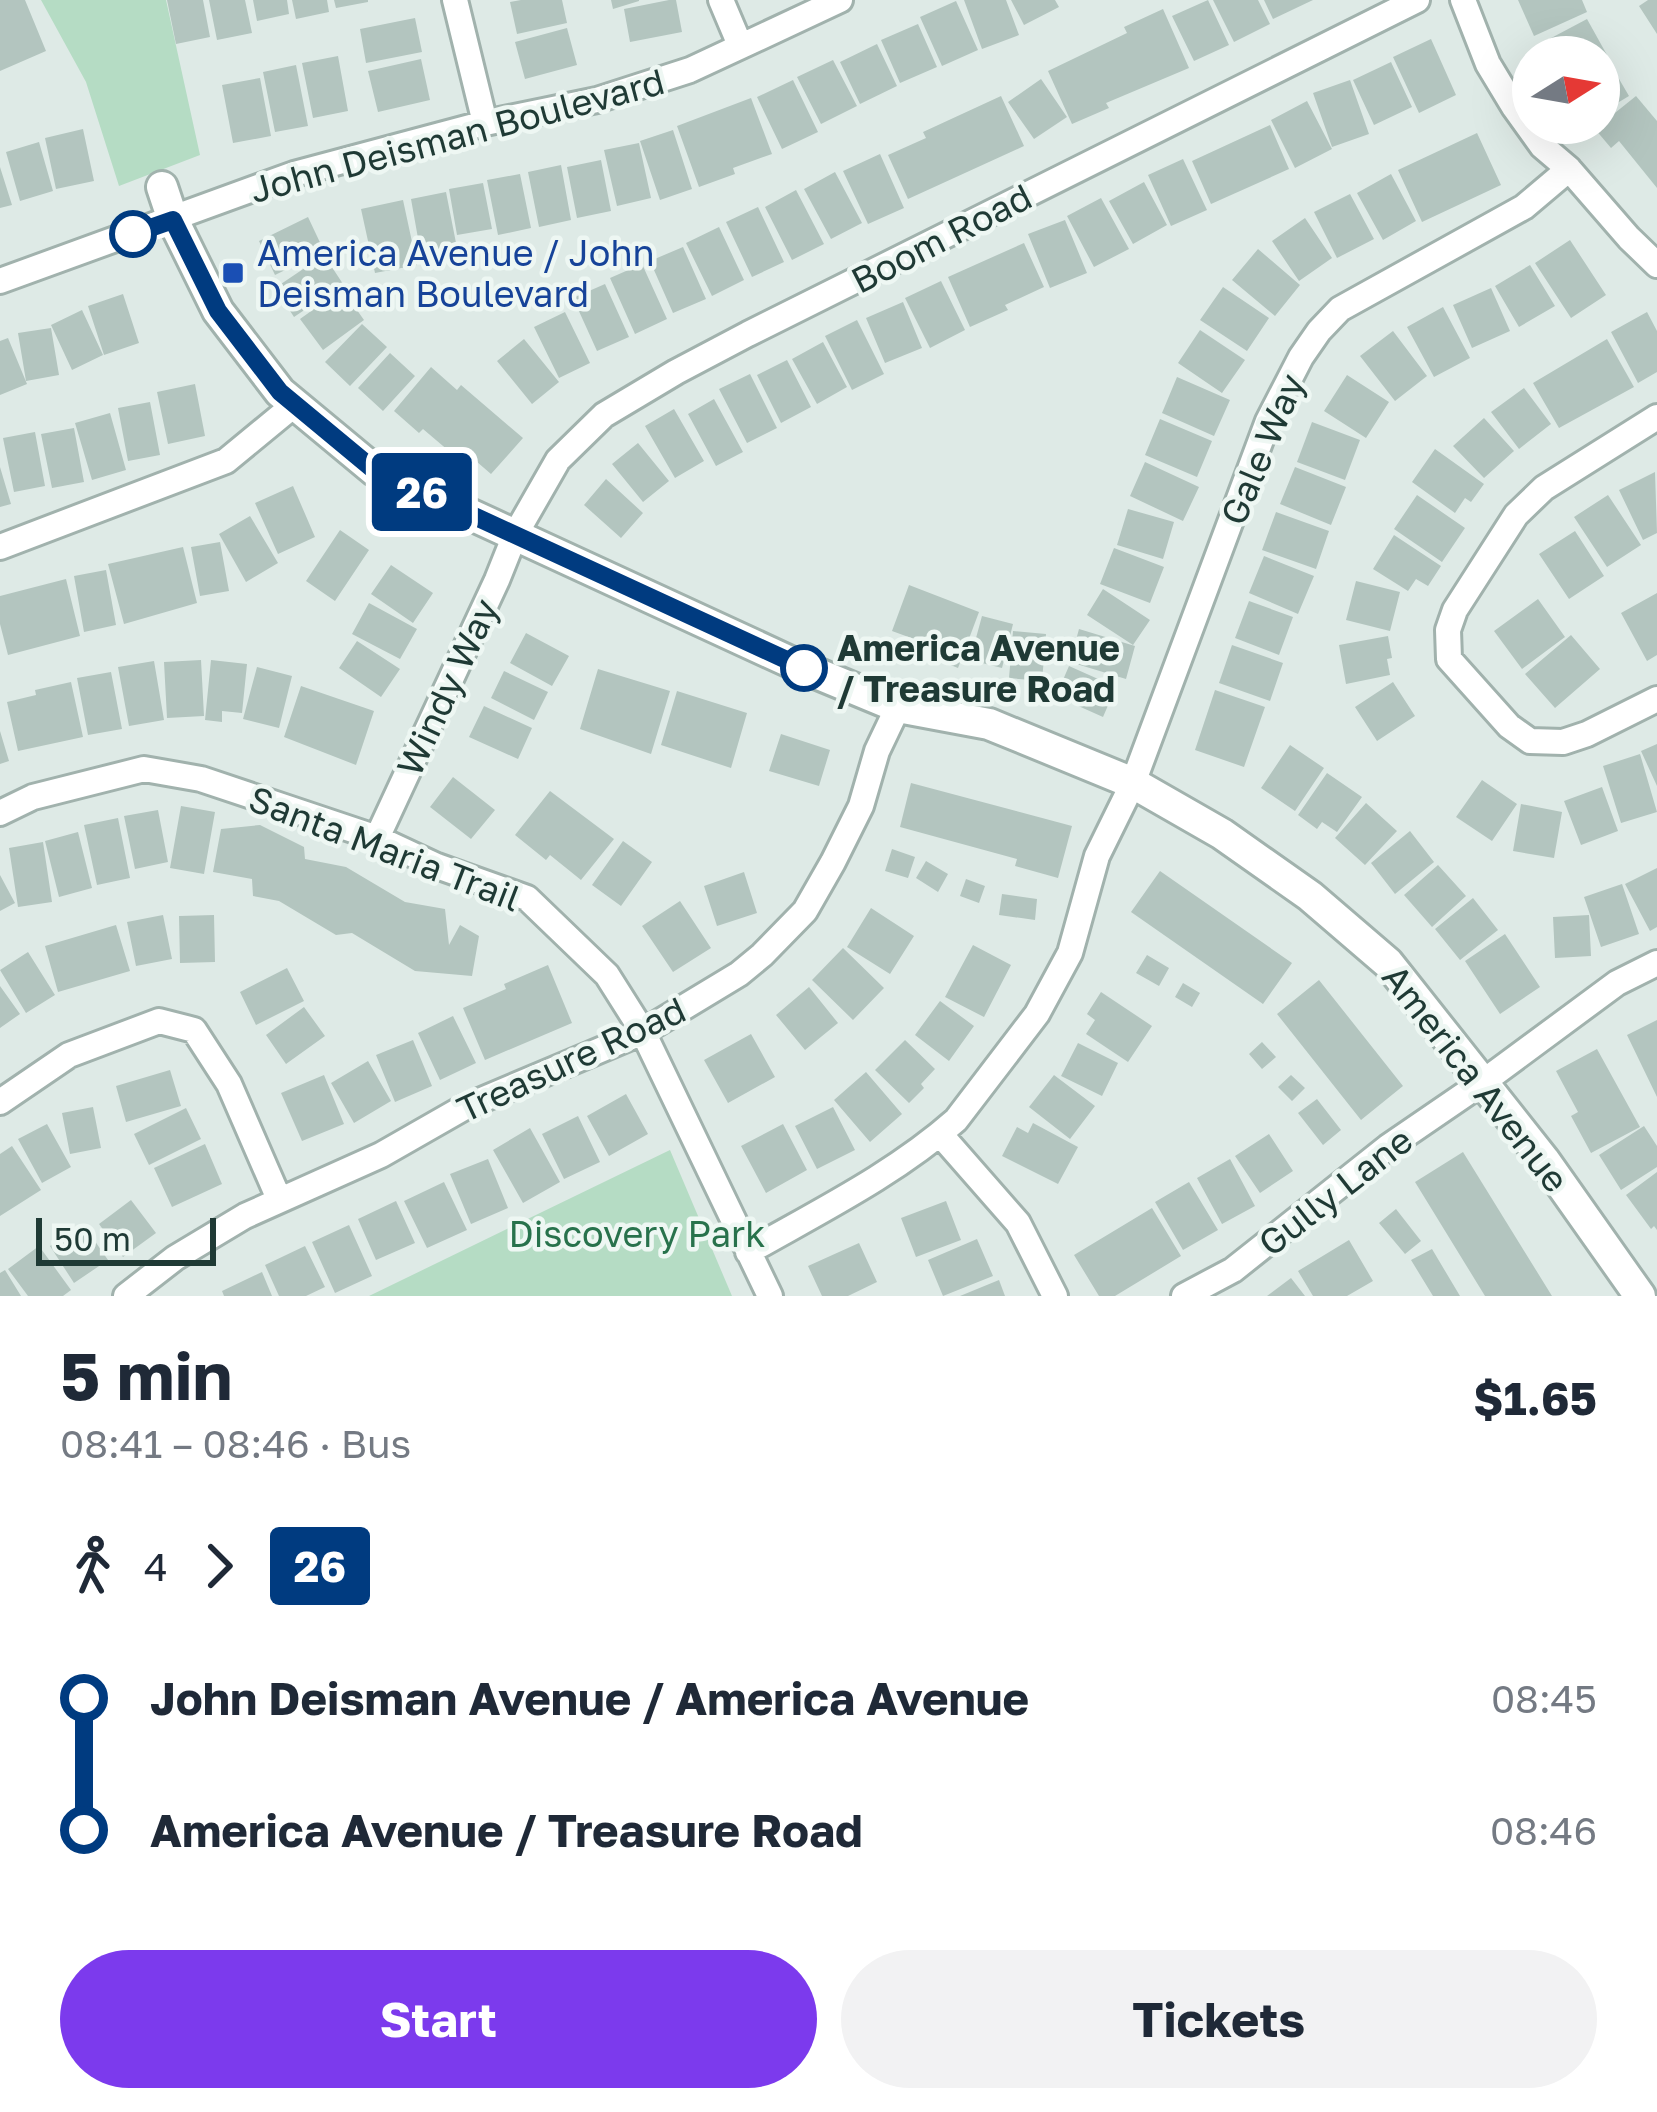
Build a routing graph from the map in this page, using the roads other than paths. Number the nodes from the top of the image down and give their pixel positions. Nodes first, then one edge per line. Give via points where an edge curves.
1 (455, 0) edge
2 (721, 0) edge
3 (840, 0) edge
4 (1418, 0) edge
5 (1463, 0) edge
6 (740, 45) junction
7 (485, 123) junction
8 (1569, 169) junction
9 (162, 187) dead end
10 (173, 220) junction
11 (1657, 265) edge
12 (0, 281) edge
13 (294, 405) junction
14 (1657, 417) edge
15 (515, 536) junction
16 (0, 547) edge
17 (1657, 699) edge
18 (898, 707) junction
19 (1132, 783) junction
20 (0, 813) edge
21 (376, 838) junction
22 (1657, 963) edge
23 (643, 1032) junction
24 (1483, 1082) junction
25 (0, 1102) edge
26 (940, 1134) junction
27 (279, 1199) junction
28 (748, 1252) junction
29 (126, 1296) edge
30 (770, 1296) edge
31 (1055, 1296) edge
32 (1184, 1296) edge
33 (1640, 1296) edge

1 - 7 street
2 - 6 street
3 - 6 street, John Deisman Boulevard
4 - 15 street, Boom Road via 639,394 558,460
5 - 8 street via 1487,64 1543,146
6 - 7 street, John Deisman Boulevard via 597,100
7 - 10 street, John Deisman Boulevard via 294,174
8 - 11 street
8 - 19 street, Gale Way via 1524,207 1340,309 1318,332 1268,421
9 - 10 street, America Avenue
10 - 12 street, John Deisman Boulevard
10 - 13 street, America Avenue via 218,311
13 - 15 street, America Avenue via 374,470
13 - 16 street via 226,461
14 - 17 street via 1544,488 1516,515 1448,630 1449,659 1530,741 1563,742
15 - 18 street, America Avenue
15 - 21 street, Windy Way
18 - 19 street, America Avenue via 989,724
18 - 23 street, Treasure Road via 861,806 805,911 739,974
19 - 24 street, America Avenue via 1222,834 1342,922 1388,963
19 - 26 street, Gale Way via 1097,856 1057,981
20 - 21 street, Santa Maria Trail via 144,769 201,778
21 - 23 street, Santa Maria Trail via 527,898 607,976
22 - 24 street, Gully Lane via 1617,983
23 - 27 street, Treasure Road via 465,1107
23 - 28 street, Santa Maria Trail
24 - 32 street, Gully Lane via 1233,1270
24 - 33 street, America Avenue
25 - 27 street via 69,1055 159,1021 194,1030 229,1084
26 - 28 street, Gale Way
26 - 31 street via 1018,1223
27 - 29 street, Treasure Road via 214,1232
28 - 30 street, Santa Maria Trail

